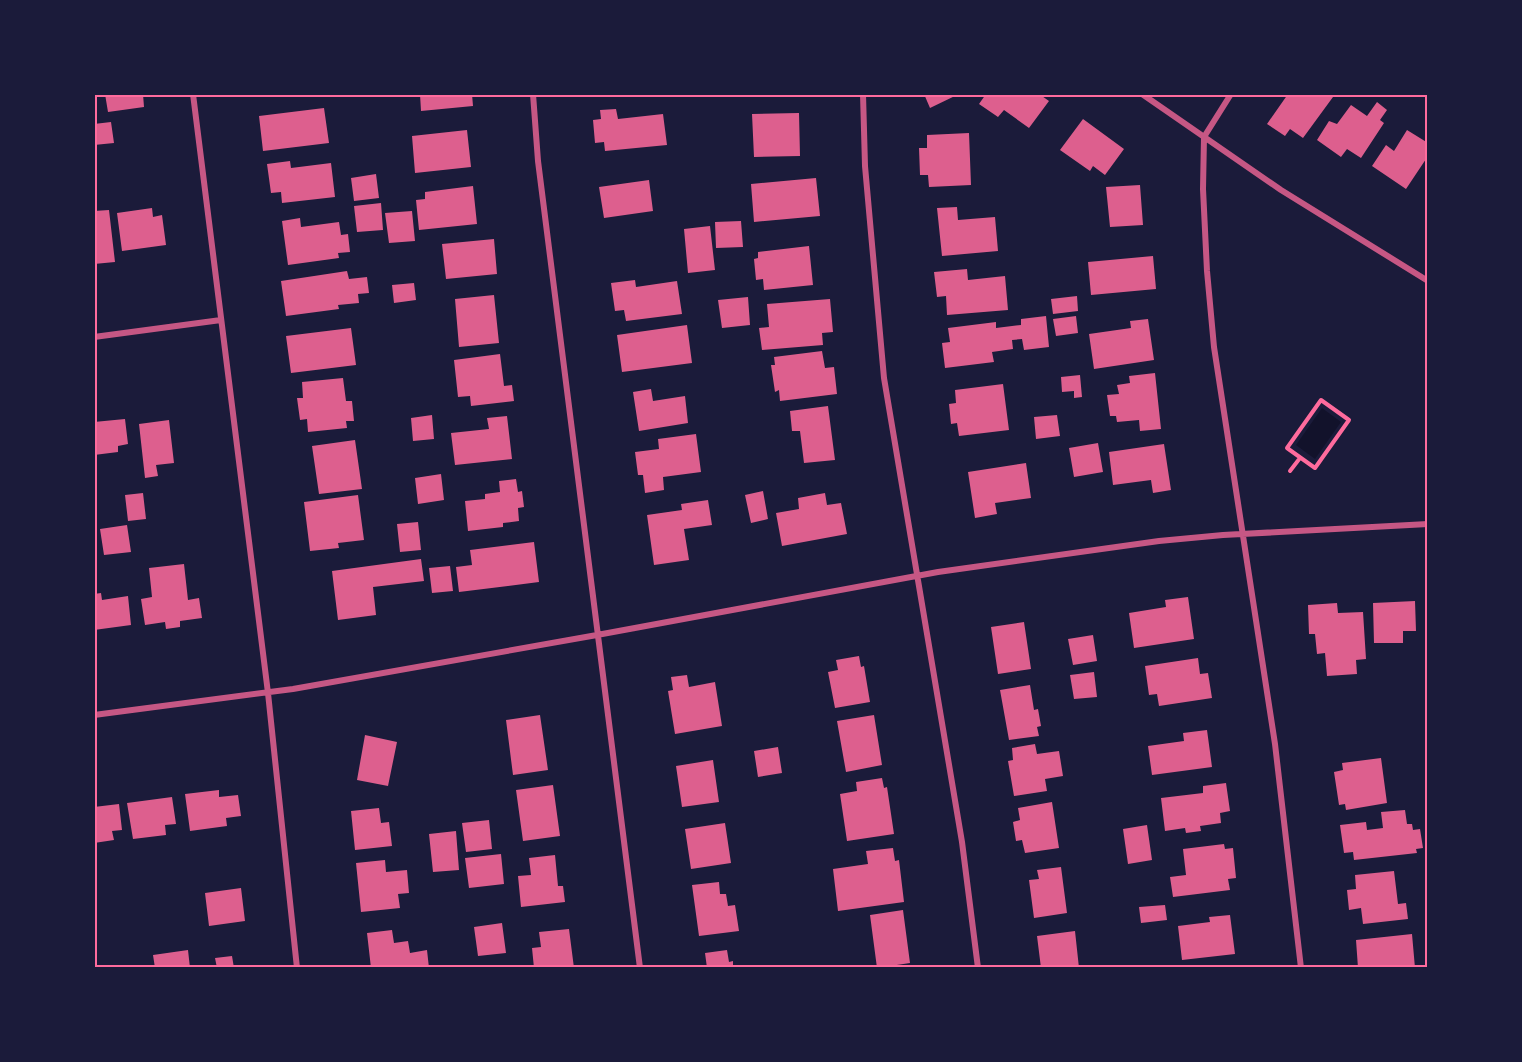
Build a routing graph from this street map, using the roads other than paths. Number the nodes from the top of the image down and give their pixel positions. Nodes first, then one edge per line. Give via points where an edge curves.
1 (193, 94) edge
2 (533, 94) edge
3 (864, 94) edge
4 (1142, 94) edge
5 (1231, 94) edge
6 (1204, 137) junction
7 (1428, 281) edge
8 (221, 320) junction
9 (94, 337) edge
10 (1428, 524) edge
11 (1243, 534) junction
12 (917, 575) junction
13 (597, 635) junction
14 (268, 693) junction
15 (94, 715) edge
16 (297, 968) edge
17 (640, 968) edge
18 (978, 968) edge
19 (1301, 968) edge

1 - 8 street
2 - 13 street
3 - 12 street via 865,166 884,378
4 - 6 street
5 - 6 street
6 - 7 street
6 - 11 street via 1203,189 1214,347
8 - 9 street
8 - 14 street
10 - 11 street
11 - 12 street via 1159,541
11 - 19 street via 1275,744
12 - 13 street
12 - 18 street via 962,842
13 - 14 street
13 - 17 street
14 - 15 street
14 - 16 street

